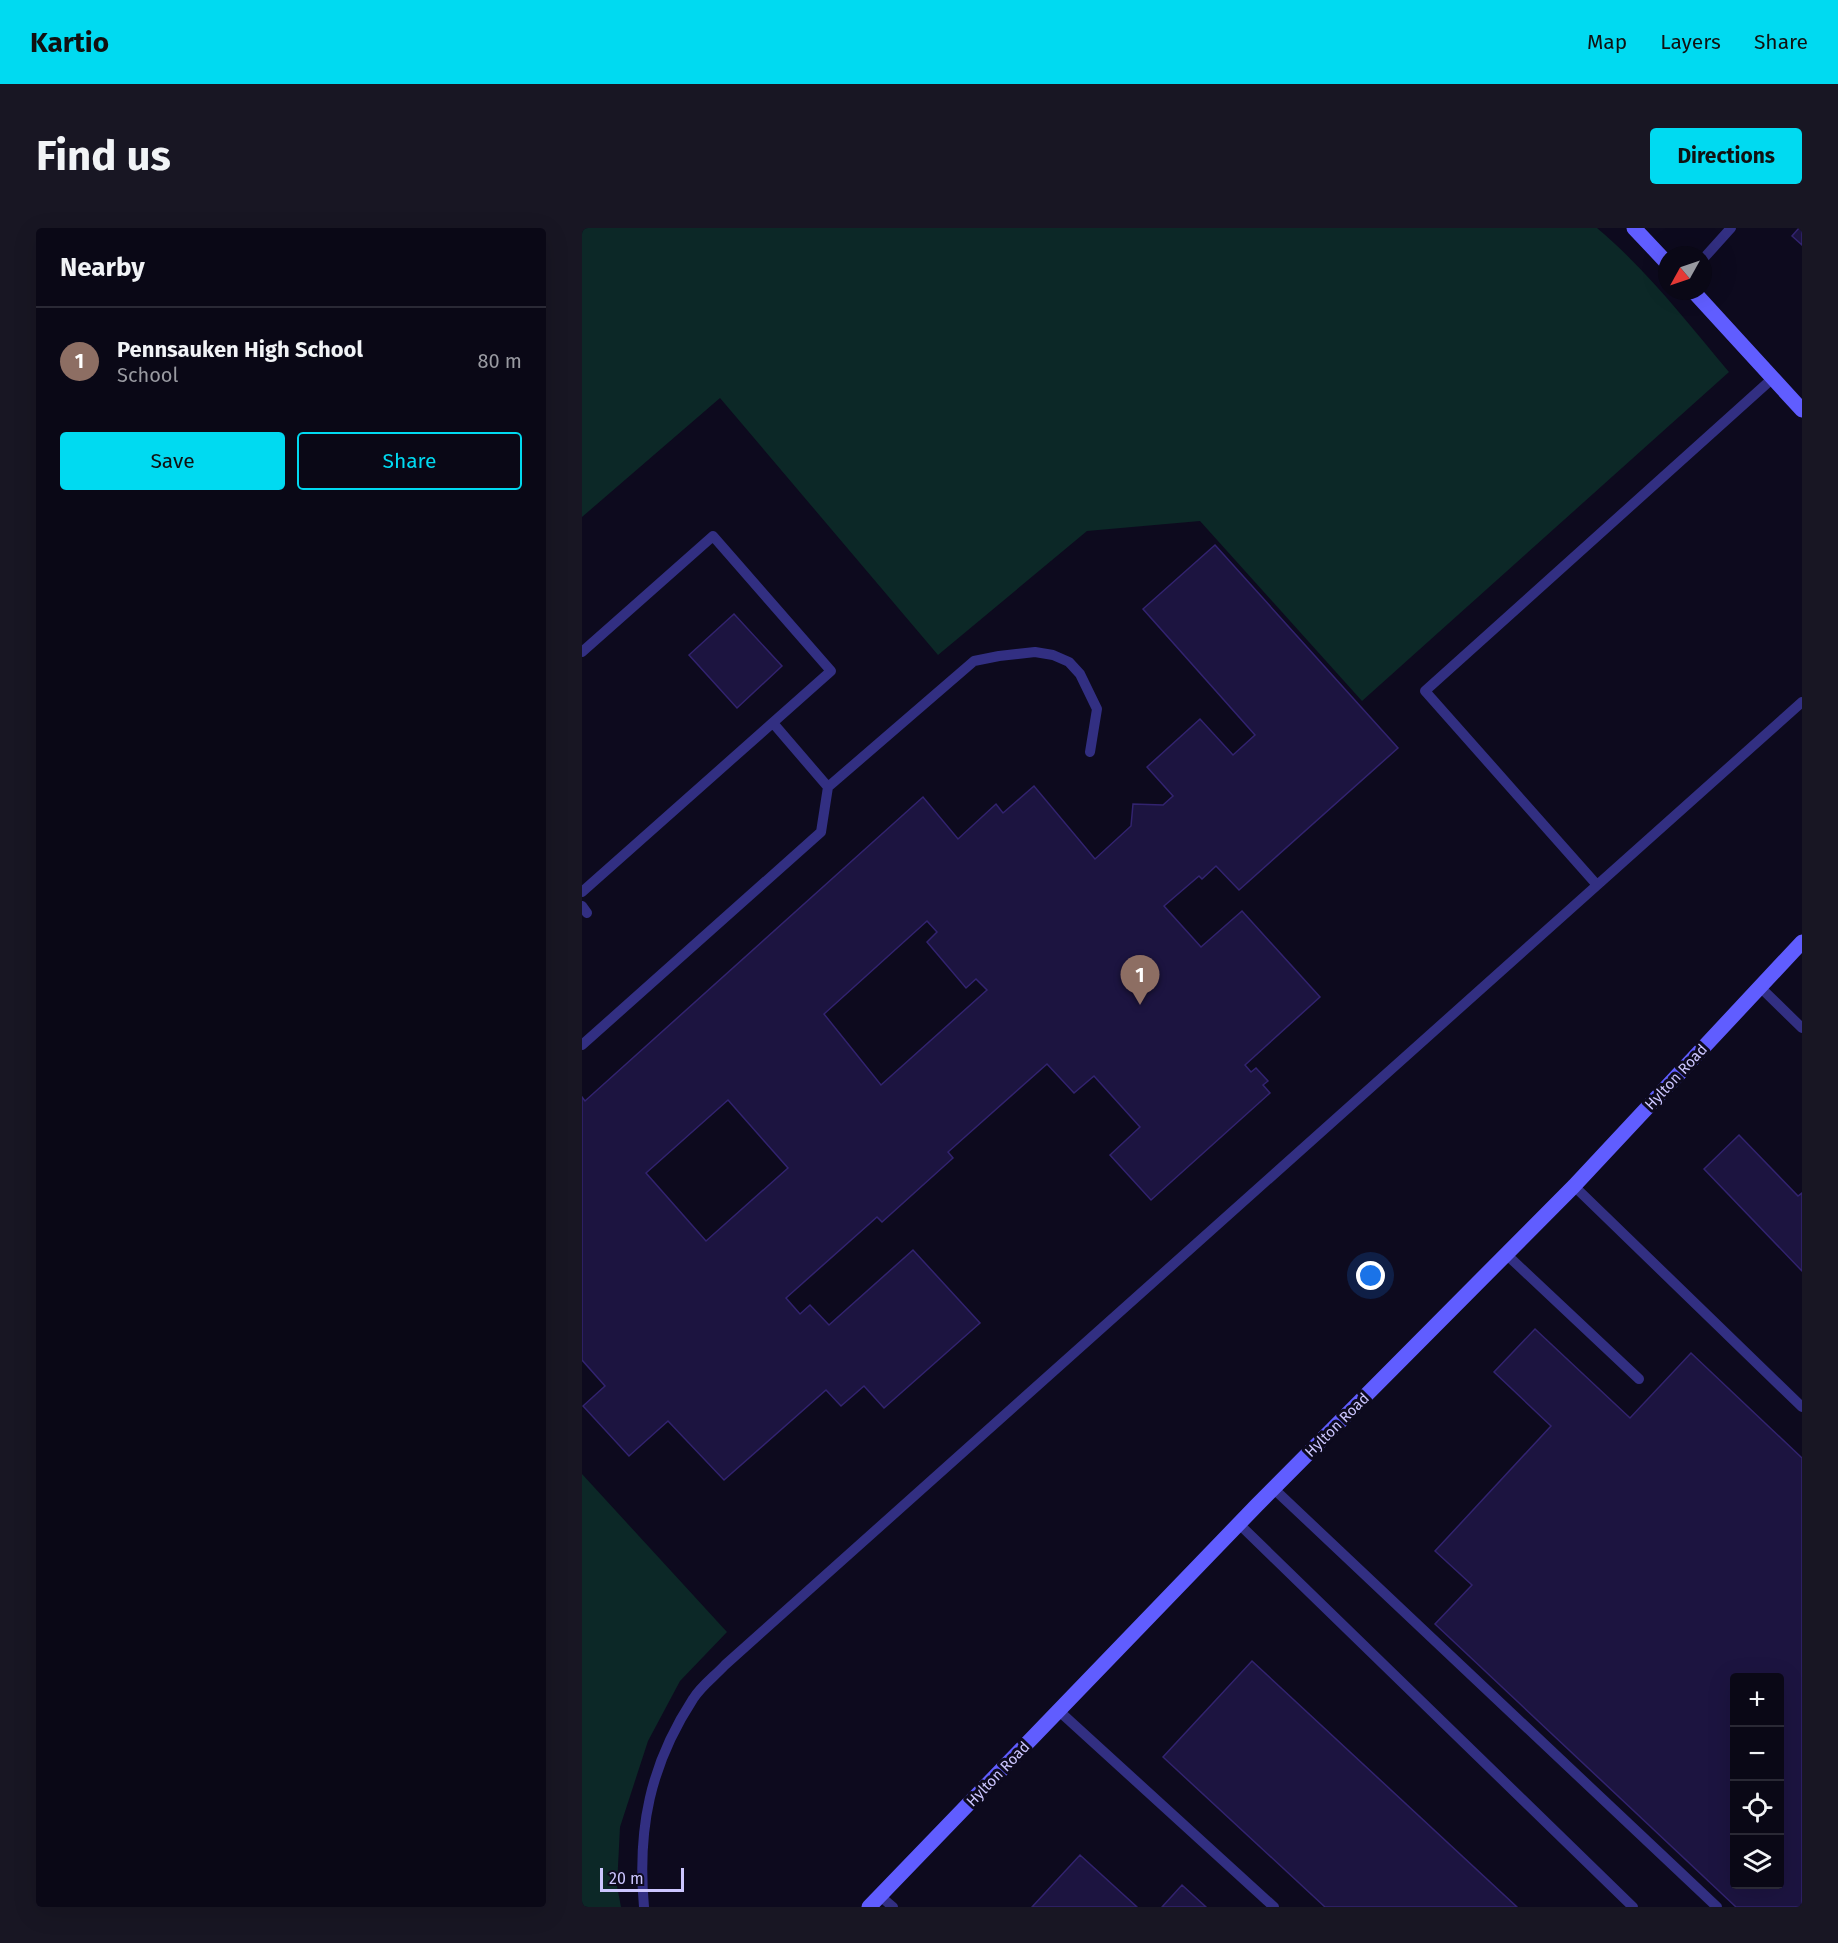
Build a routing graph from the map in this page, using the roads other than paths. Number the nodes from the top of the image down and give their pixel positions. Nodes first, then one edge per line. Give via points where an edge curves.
1 (1634, 228) edge
2 (1731, 228) edge
3 (1712, 249) edge
4 (1658, 253) edge
5 (1701, 300) edge
6 (1773, 378) junction
7 (1802, 410) edge
8 (582, 652) edge
9 (1802, 702) edge
10 (773, 723) junction
11 (1090, 752) dead end
12 (828, 787) junction
13 (1597, 885) junction
14 (582, 892) edge
15 (1802, 942) edge
16 (1760, 987) junction
17 (1802, 1028) edge
18 (582, 1045) edge
19 (1574, 1186) junction
20 (1506, 1254) junction
21 (1639, 1379) dead end
22 (1802, 1407) edge
23 (1274, 1489) junction
24 (1239, 1524) junction
25 (1059, 1711) junction
26 (875, 1901) edge
27 (644, 1907) edge
28 (893, 1907) edge
29 (1274, 1907) edge
30 (1633, 1907) edge
31 (1717, 1907) edge

1 - 4 street
2 - 3 lane
5 - 6 street
6 - 7 street
6 - 13 lane via 1425,691
8 - 10 lane via 713,536 831,671
9 - 13 lane
10 - 12 lane
10 - 14 lane
11 - 12 lane via 1097,709 1080,674 1069,662 1053,654 1035,652 999,656 974,661
12 - 18 lane via 821,832
13 - 27 lane via 725,1665 694,1697 660,1762 648,1807 642,1841
15 - 16 street, Hylton Road
16 - 17 lane
16 - 19 street, Hylton Road
19 - 20 street, Hylton Road
19 - 22 lane
20 - 21 lane
20 - 23 street, Hylton Road
23 - 24 street, Hylton Road
23 - 31 lane
24 - 25 street, Hylton Road
24 - 30 lane
25 - 26 street, Hylton Road
25 - 29 lane
26 - 28 lane

